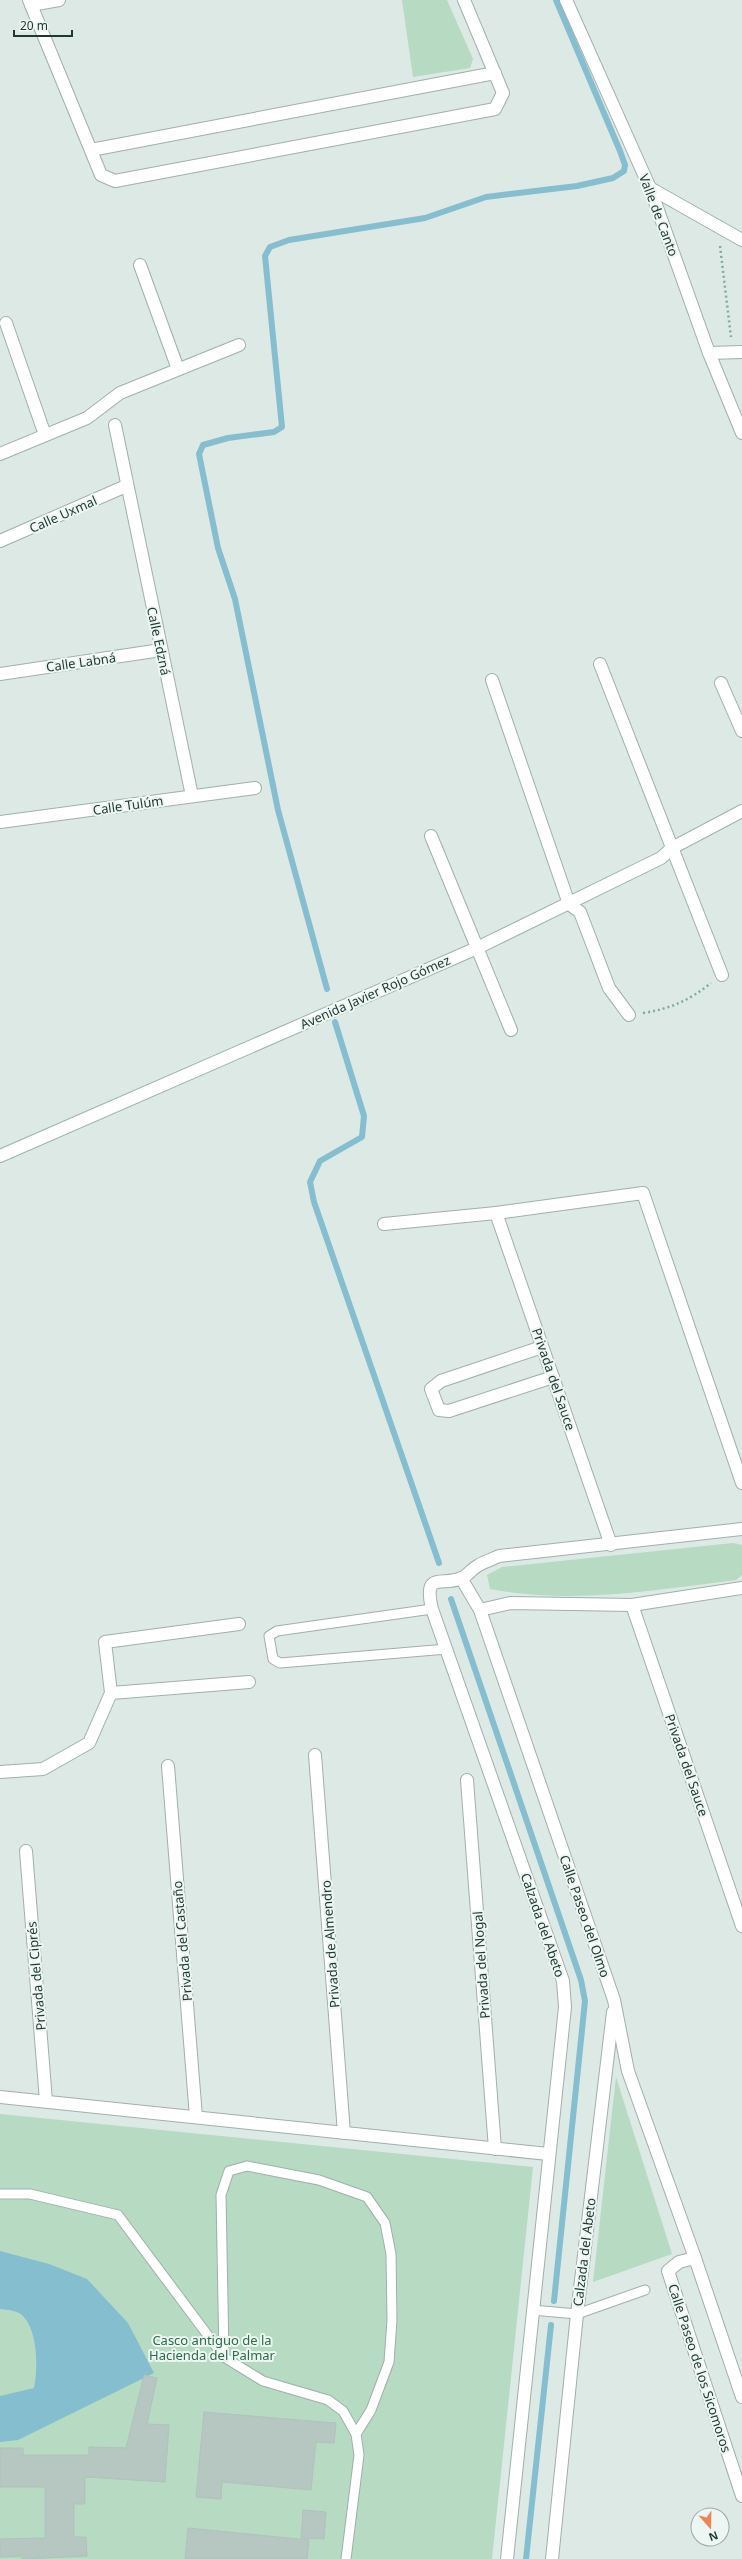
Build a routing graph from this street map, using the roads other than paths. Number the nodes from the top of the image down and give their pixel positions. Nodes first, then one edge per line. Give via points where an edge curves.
1 (59, 0) edge
2 (464, 0) edge
3 (566, 0) edge
4 (30, 3) edge
5 (495, 73) junction
6 (91, 150) junction
7 (650, 188) junction
8 (742, 240) edge
9 (140, 265) dead end
10 (6, 323) dead end
11 (239, 344) dead end
12 (737, 352) edge
13 (709, 353) junction
14 (178, 369) junction
15 (115, 425) dead end
16 (742, 433) edge
17 (45, 435) junction
18 (0, 454) edge
19 (126, 486) junction
20 (0, 541) edge
21 (161, 650) junction
22 (600, 664) dead end
23 (0, 674) edge
24 (492, 680) dead end
25 (721, 683) dead end
26 (742, 731) edge
27 (255, 788) dead end
28 (192, 796) junction
29 (742, 811) edge
30 (0, 822) edge
31 (431, 836) dead end
32 (672, 848) junction
33 (569, 904) junction
34 (477, 948) junction
35 (722, 975) road end
36 (629, 1015) road end
37 (511, 1030) dead end
38 (0, 1156) edge
39 (496, 1213) junction
40 (384, 1224) dead end
41 (542, 1347) junction
42 (553, 1377) junction
43 (742, 1483) edge
44 (742, 1529) edge
45 (611, 1545) junction
46 (461, 1578) junction
47 (742, 1588) edge
48 (632, 1605) junction
49 (432, 1609) junction
50 (480, 1610) junction
51 (239, 1624) dead end
52 (447, 1649) junction
53 (249, 1682) dead end
54 (111, 1693) junction
55 (315, 1755) dead end
56 (168, 1766) dead end
57 (0, 1772) edge
58 (467, 1780) dead end
59 (26, 1851) dead end
60 (742, 1926) edge
61 (614, 2000) junction
62 (0, 2097) edge
63 (46, 2102) junction
64 (196, 2117) junction
65 (344, 2133) junction
66 (495, 2149) junction
67 (548, 2154) junction
68 (0, 2194) edge
69 (695, 2258) junction
70 (645, 2290) dead end
71 (532, 2310) junction
72 (577, 2314) junction
73 (224, 2357) junction
74 (742, 2397) edge
75 (356, 2434) junction
76 (742, 2496) edge
77 (346, 2559) edge
78 (507, 2559) edge
79 (552, 2559) edge

1 - 4 street
2 - 5 street
3 - 7 street, Valle de Canto
4 - 6 street
5 - 6 street
5 - 6 street via 503,93 495,109 488,111 115,181 101,175
7 - 8 street
7 - 13 street, Valle de Canto
9 - 14 street
10 - 17 street
11 - 14 street
12 - 13 street
13 - 16 street, Valle de Canto
14 - 17 street via 120,393 87,418
15 - 19 street, Calle Edzná
17 - 18 street
19 - 20 street, Calle Uxmal
19 - 21 street, Calle Edzná
21 - 23 street, Calle Labná
21 - 28 street, Calle Edzná
22 - 32 street
24 - 33 street
25 - 26 street
27 - 28 street, Calle Tulúm
28 - 30 street, Calle Tulúm
29 - 32 street, Avenida Javier Rojo Gómez
31 - 34 street
32 - 33 street, Avenida Javier Rojo Gómez via 661,858
32 - 35 street
33 - 34 street, Avenida Javier Rojo Gómez
33 - 36 street via 580,912 609,988
34 - 37 street
34 - 38 street, Avenida Javier Rojo Gómez
39 - 40 street
39 - 41 street, Privada del Sauce
39 - 43 street via 643,1193
41 - 42 street, Privada del Sauce
41 - 42 street via 441,1381 431,1389 435,1402 439,1410 449,1411
42 - 45 street, Privada del Sauce
44 - 45 street
45 - 46 street via 499,1556 479,1565
46 - 49 street, Calzada del Abeto via 437,1580 431,1587 429,1597
46 - 50 street, Calle Paseo del Olmo
47 - 48 street
48 - 50 street via 510,1603
48 - 60 street, Privada del Sauce
49 - 52 street, Calzada del Abeto
49 - 52 lane via 277,1631 269,1636 273,1658 280,1663
50 - 61 street, Calle Paseo del Olmo
51 - 54 street via 105,1642
52 - 67 street, Calzada del Abeto via 563,1981 565,2007
53 - 54 street
54 - 57 street via 89,1742 43,1770
55 - 65 street, Privada de Almendro
56 - 64 street, Privada del Castaño
58 - 66 street, Privada del Nogal
59 - 63 street, Privada del Ciprés
61 - 69 street, Calle Paseo del Olmo via 628,2071
61 - 72 street, Calzada del Abeto
62 - 63 street
63 - 64 street
64 - 65 street
65 - 66 street
66 - 67 street
67 - 71 street, Calzada del Abeto
68 - 73 lane via 30,2194 118,2215
69 - 74 street
69 - 76 street, Calle Paseo de los Sicomoros via 678,2262 668,2271
70 - 72 lane
71 - 72 lane, Calzada del Abeto
71 - 78 street, Calzada del Abeto
72 - 79 street, Calzada del Abeto
73 - 75 lane via 263,2381 328,2400 343,2411
73 - 75 lane via 221,2195 229,2171 247,2166 319,2180 367,2197 385,2223 391,2254 392,2320 389,2362 370,2410
75 - 77 lane via 359,2455

